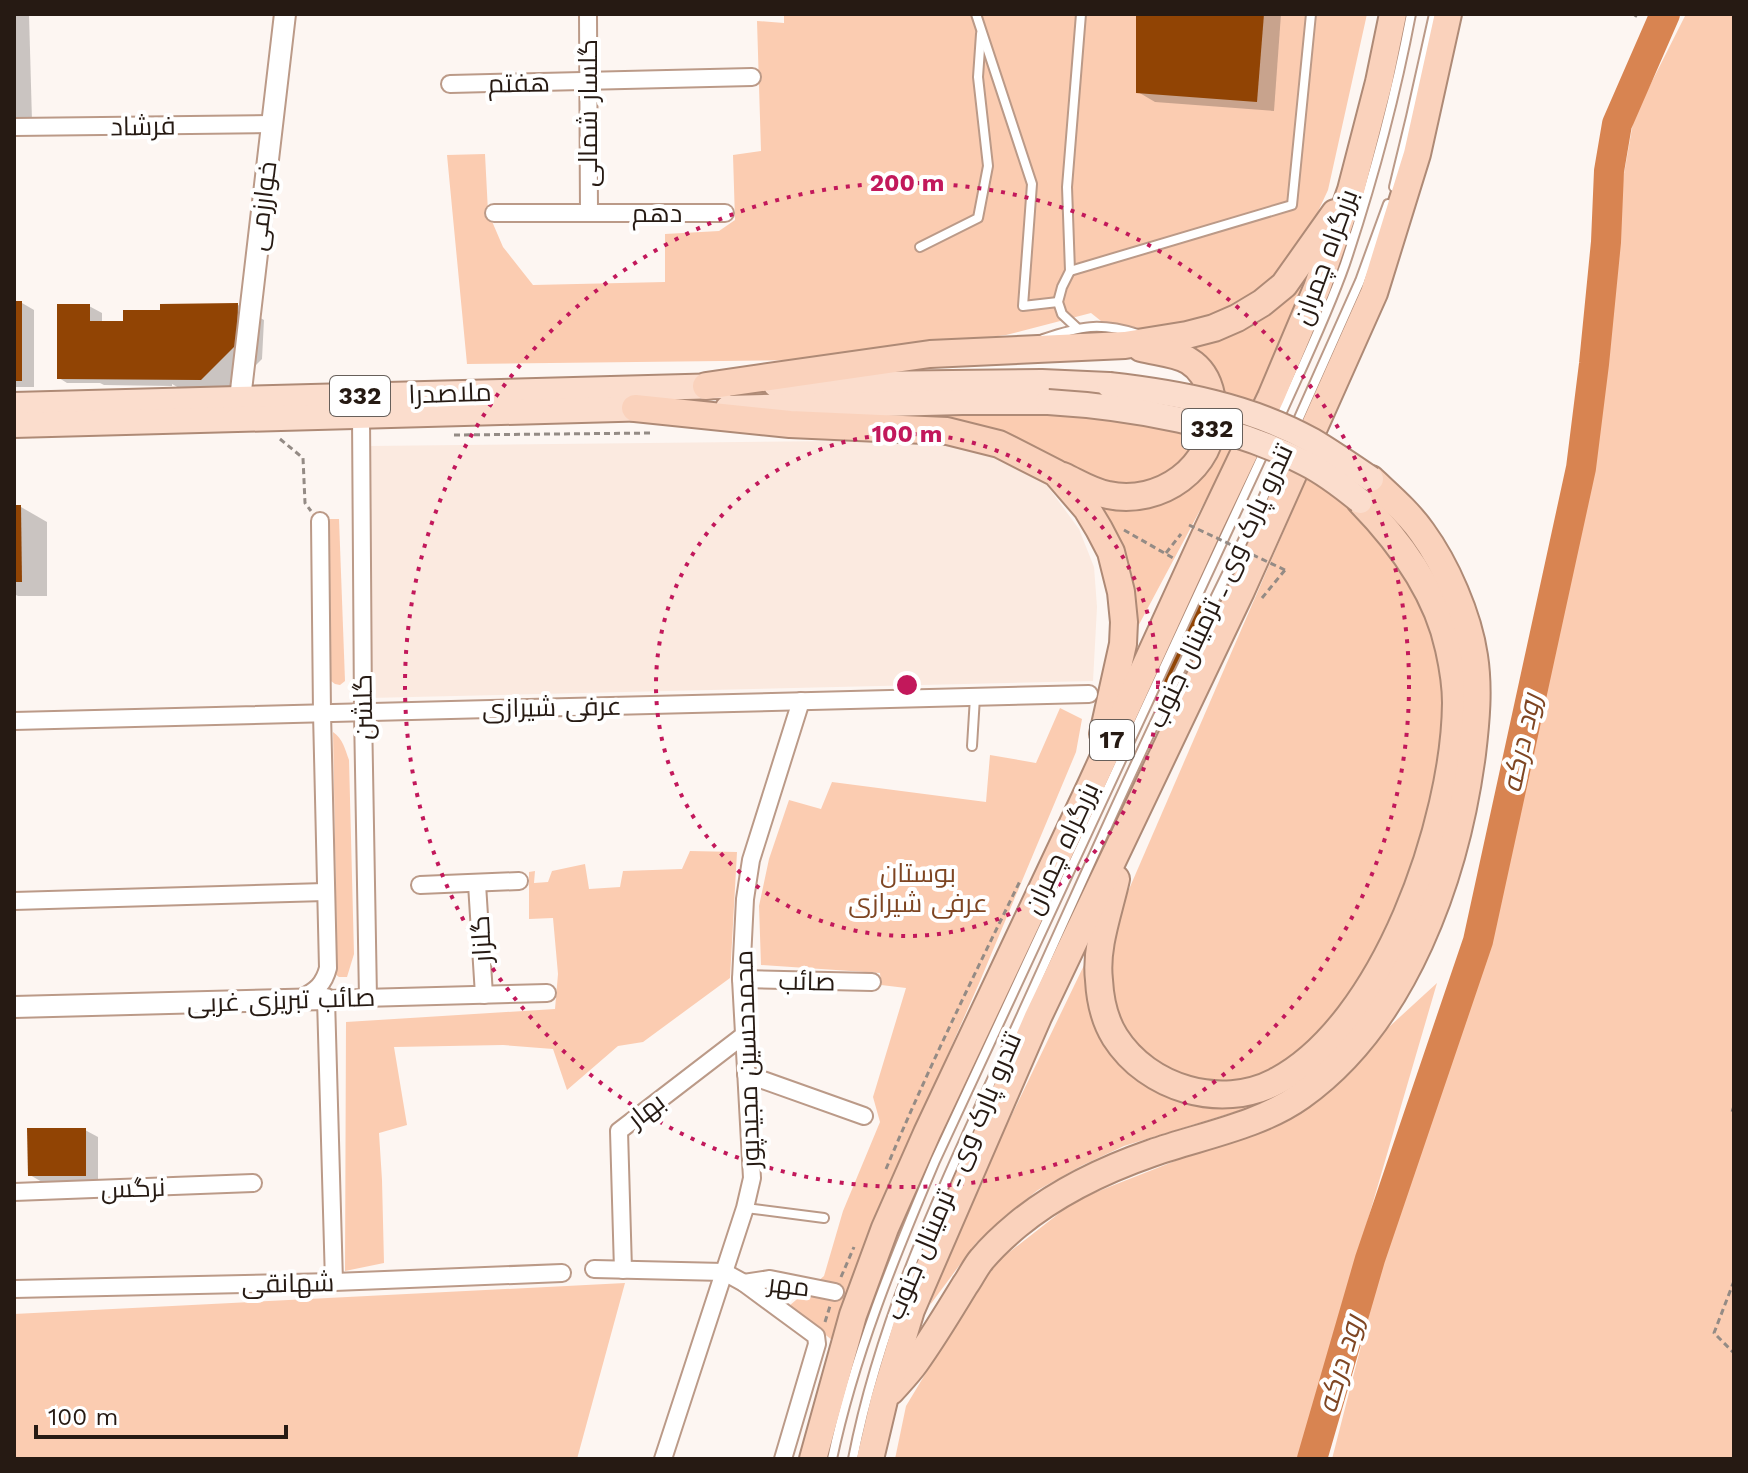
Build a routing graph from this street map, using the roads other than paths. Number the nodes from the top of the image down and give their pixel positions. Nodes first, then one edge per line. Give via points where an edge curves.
1 (285, 14) edge
2 (588, 14) edge
3 (976, 14) edge
4 (1081, 14) edge
5 (1311, 14) edge
6 (1393, 14) edge
7 (1411, 14) edge
8 (1434, 14) edge
9 (1448, 14) edge
10 (981, 30) junction
11 (752, 77) dead end
12 (588, 81) junction
13 (450, 84) dead end
14 (272, 124) junction
15 (14, 127) edge
16 (1351, 190) junction
17 (494, 213) dead end
18 (589, 213) junction
19 (725, 213) dead end
20 (920, 247) dead end
21 (1070, 271) junction
22 (1058, 302) junction
23 (1077, 328) junction
24 (1158, 341) junction
25 (1125, 345) junction
26 (1019, 350) junction
27 (706, 386) junction
28 (790, 396) junction
29 (240, 399) junction
30 (14, 405) edge
31 (635, 408) junction
32 (361, 416) junction
33 (14, 425) edge
34 (1273, 430) dead end
35 (1267, 444) dead end
36 (1056, 473) junction
37 (1366, 490) junction
38 (320, 521) road end
39 (1089, 694) dead end
40 (975, 697) junction
41 (801, 701) junction
42 (363, 712) junction
43 (322, 713) junction
44 (14, 721) edge
45 (972, 746) dead end
46 (1091, 785) junction
47 (1123, 841) junction
48 (519, 881) dead end
49 (477, 884) junction
50 (420, 885) dead end
51 (325, 892) junction
52 (14, 901) edge
53 (741, 979) junction
54 (872, 982) dead end
55 (547, 993) dead end
56 (484, 995) junction
57 (368, 998) junction
58 (326, 999) junction
59 (298, 1000) junction
60 (14, 1007) edge
61 (744, 1035) junction
62 (746, 1074) junction
63 (864, 1116) dead end
64 (253, 1183) dead end
65 (14, 1192) edge
66 (745, 1208) junction
67 (824, 1218) dead end
68 (594, 1269) dead end
69 (623, 1270) junction
70 (724, 1272) junction
71 (562, 1273) dead end
72 (334, 1282) junction
73 (744, 1283) junction
74 (14, 1289) edge
75 (835, 1292) dead end
76 (884, 1400) junction
77 (663, 1459) edge
78 (783, 1459) edge
79 (813, 1459) edge
80 (832, 1459) edge
81 (853, 1459) edge
82 (870, 1459) edge

1 - 14 street, خوارزمی
2 - 12 street, گلسار شمالی
3 - 10 lane
4 - 21 lane via 1067,187
5 - 21 lane via 1292,205
6 - 16 highway, بزرگراه چمران / 17
7 - 34 lane via 1344,267
8 - 81 lane, تندرو پارک وی ـ ترمینال جنوب via 1391,197 1360,281 958,1154 884,1340
9 - 47 highway, بزرگراه چمران / 17 via 1417,154 1374,293
10 - 20 lane via 978,77 988,166 978,218
10 - 22 lane via 1032,184 1023,306
11 - 12 street, هفتم
12 - 13 street, هفتم
12 - 18 street, گلسار شمالی
14 - 15 street, فرشاد
14 - 29 street, خوارزمی
16 - 24 highway via 1284,285 1262,303 1214,328
16 - 46 highway, بزرگراه چمران / 17 via 1271,397
17 - 18 street, دهم
18 - 19 street, دهم
21 - 22 lane
22 - 23 lane
23 - 24 lane via 1112,327
23 - 26 lane
24 - 25 highway
25 - 26 highway
25 - 36 highway via 1187,359 1201,371 1215,412 1200,460 1171,486 1128,496 1091,490
26 - 27 highway via 930,354
27 - 28 main road, ملاصدرا / 332
27 - 29 main road, ملاصدرا / 332
28 - 31 main road, ملاصدرا / 332
28 - 37 main road, 332, bridge via 1118,408 1251,440 1335,481
28 - 37 main road, 332, bridge via 1042,382 1195,398 1259,417 1312,441
29 - 30 main road, ملاصدرا / 332
31 - 32 main road, ملاصدرا / 332
31 - 36 highway via 790,424 947,431 999,444
32 - 33 main road, ملاصدرا / 332
32 - 42 street, گلشن
35 - 80 lane via 935,1161 869,1323
36 - 46 highway via 1087,509 1111,552 1121,592 1123,644
37 - 47 highway via 1438,614 1454,674 1454,738 1443,804 1401,928 1369,987 1327,1042 1275,1082 1221,1095 1175,1086 1129,1056 1107,1020 1098,976
37 - 76 highway via 1400,506 1422,532 1465,619 1474,655 1478,694 1460,825 1414,955 1351,1052 1298,1098 1261,1117 1111,1169 1051,1200 1016,1226 982,1260 914,1365
38 - 43 street, گلشن
39 - 40 street, عرفی شیرازی
40 - 41 street, عرفی شیرازی
40 - 45 lane
41 - 42 street, عرفی شیرازی
41 - 53 street, محمدحسین مجیدپور via 751,860
42 - 43 street, عرفی شیرازی
42 - 57 street, گلشن
43 - 44 street, عرفی شیرازی
43 - 51 street, گلشن
46 - 79 highway, بزرگراه چمران / 17 via 885,1228 853,1315
47 - 76 highway, بزرگراه چمران / 17 via 1038,1017 911,1310
48 - 49 street, گلزار
49 - 50 street, گلزار
49 - 56 street, گلزار
51 - 52 street
51 - 59 street, گلشن via 328,968 319,988
53 - 54 street, صائب
53 - 61 street, محمدحسین مجیدپور
55 - 56 street, صائب تبریزی غربی
56 - 57 street, صائب تبریزی غربی
57 - 58 street, صائب تبریزی غربی
58 - 59 street, صائب تبریزی غربی
58 - 72 street
59 - 60 street, صائب تبریزی غربی
61 - 62 street, محمدحسین مجیدپور
61 - 69 street, بهار via 619,1131
62 - 63 street
62 - 66 street, محمدحسین مجیدپور via 752,1178
64 - 65 street, نرگس
66 - 67 lane
66 - 70 street, محمدحسین مجیدپور
68 - 69 street
69 - 70 street
70 - 73 street
70 - 77 street, محمدحسین مجیدپور
71 - 72 street, شهانقی
72 - 74 street, شهانقی
73 - 75 street, مهر via 770,1279
73 - 78 street via 816,1336
76 - 82 highway, بزرگراه چمران / 17

